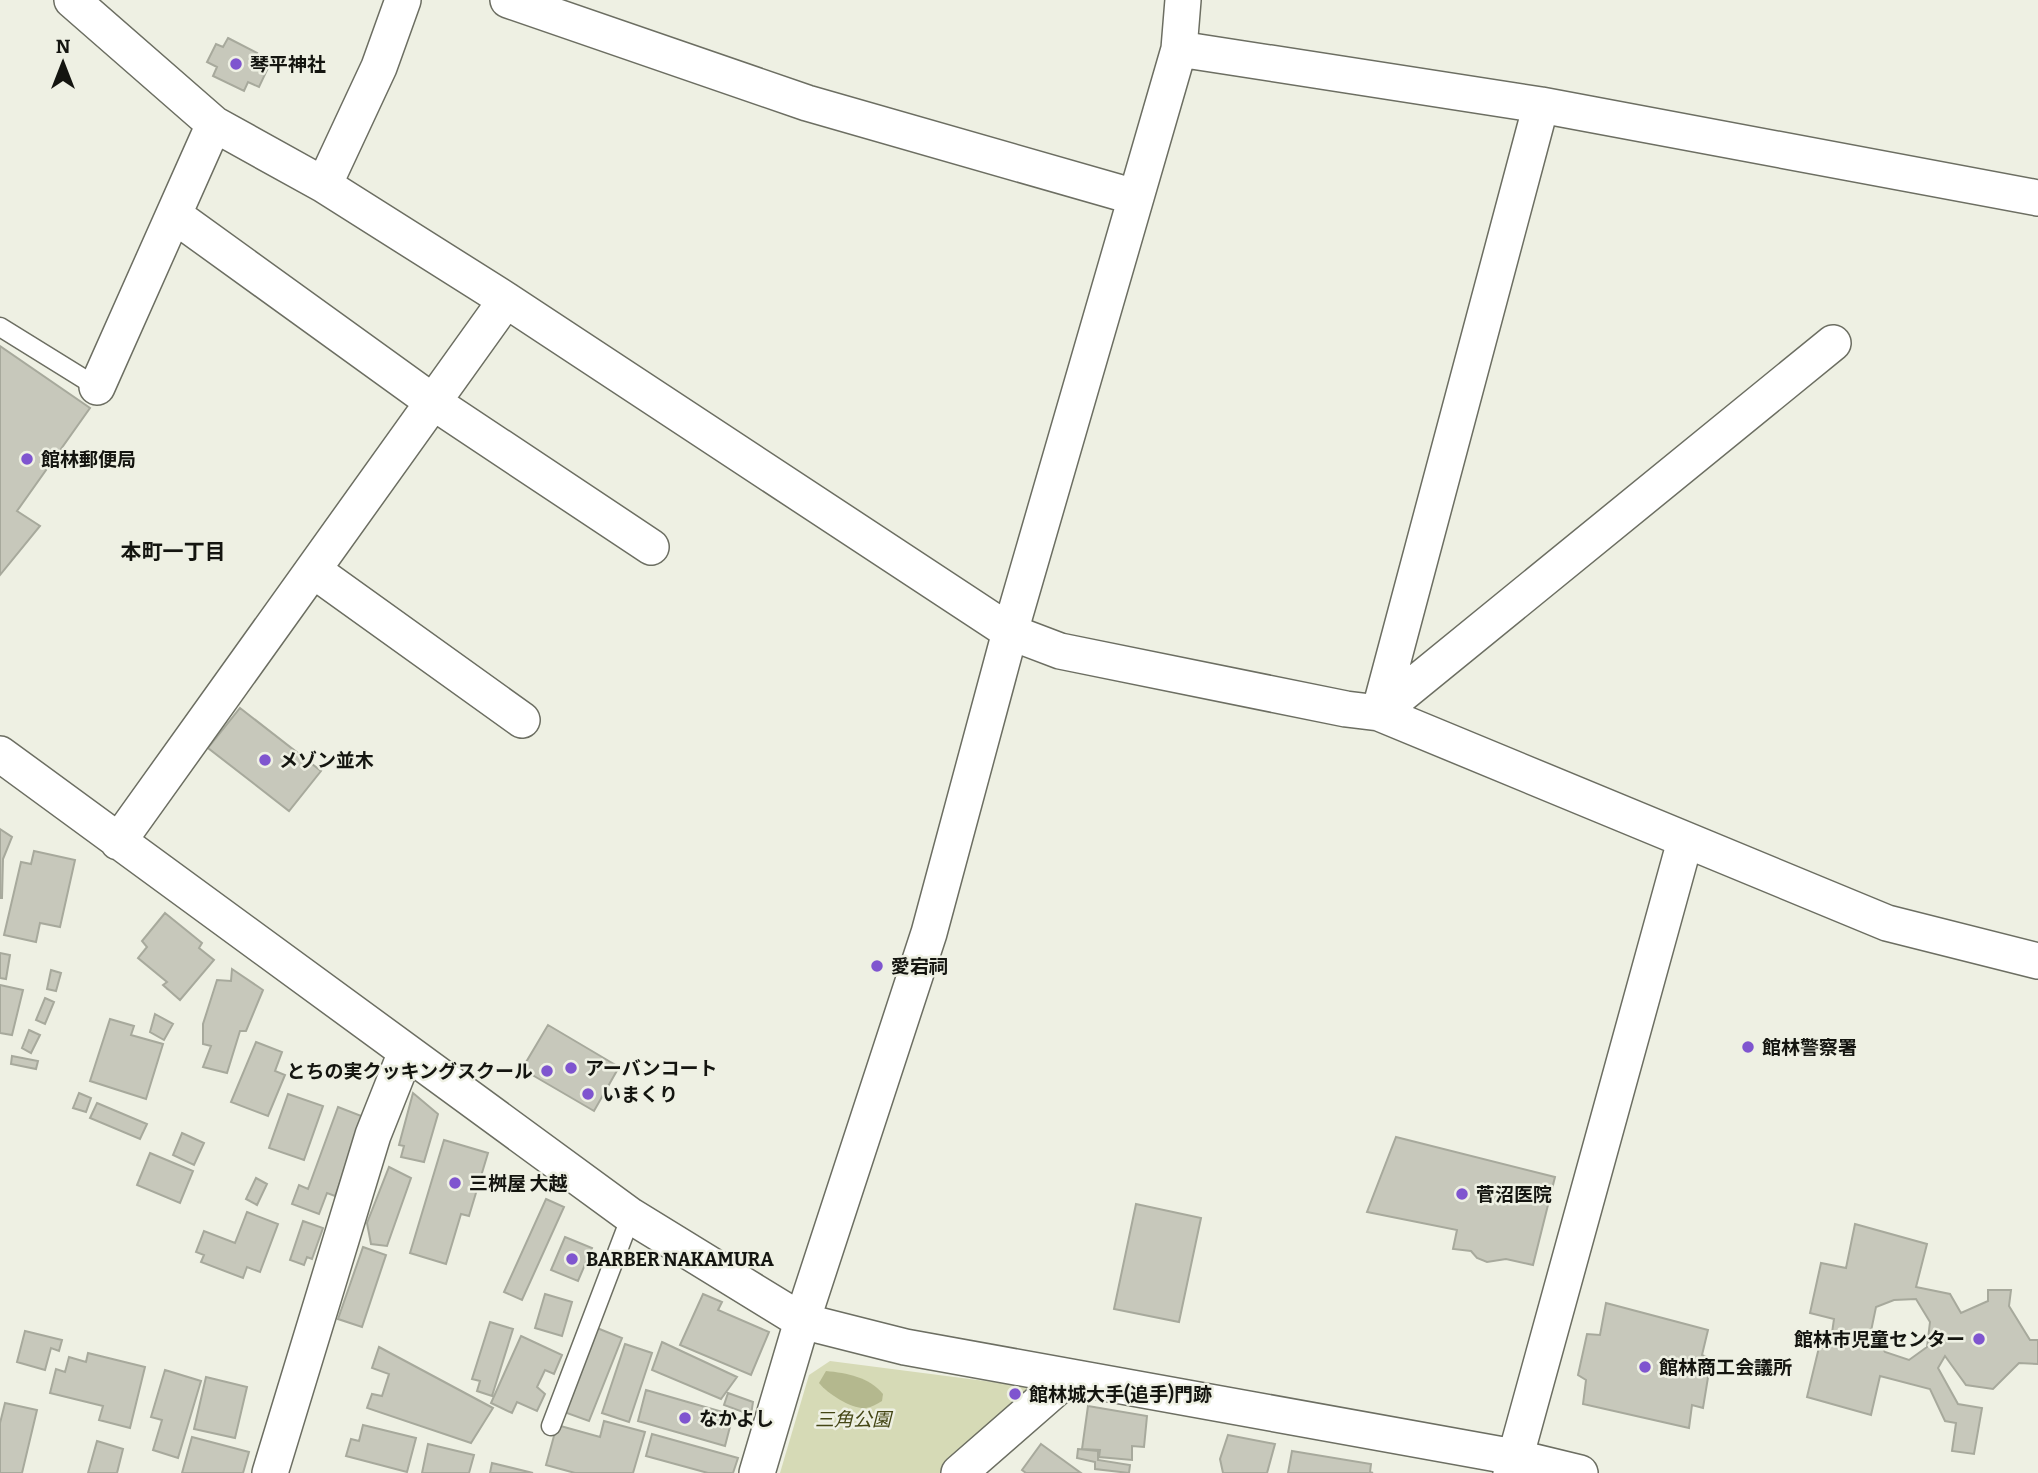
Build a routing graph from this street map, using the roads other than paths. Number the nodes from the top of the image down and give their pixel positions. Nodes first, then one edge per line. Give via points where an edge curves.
1 (72, 0) edge
2 (403, 0) edge
3 (508, 0) edge
4 (1183, 0) edge
5 (1180, 49) junction
6 (1541, 105) junction
7 (214, 124) junction
8 (324, 185) junction
9 (1135, 197) junction
10 (2038, 198) edge
11 (174, 215) junction
12 (506, 300) junction
13 (0, 327) edge
14 (1833, 343) dead end
15 (97, 387) joint
16 (433, 402) junction
17 (651, 547) dead end
18 (313, 570) junction
19 (1010, 632) junction
20 (1379, 713) junction
21 (522, 720) dead end
22 (0, 754) edge
23 (1685, 841) junction
24 (118, 842) junction
25 (2038, 961) edge
26 (406, 1052) junction
27 (631, 1216) junction
28 (802, 1321) junction
29 (1069, 1377) junction
30 (551, 1426) dead end
31 (1513, 1465) edge
32 (270, 1473) edge
33 (757, 1473) edge
34 (959, 1473) edge
35 (1580, 1473) edge

1 - 7 street
2 - 8 street via 379,67
3 - 9 street via 807,103
4 - 5 street
5 - 6 street
5 - 9 street
6 - 10 street
6 - 20 street
7 - 8 street
7 - 11 street
8 - 12 street
9 - 19 street
11 - 15 street
11 - 16 street
12 - 16 street
12 - 19 street
13 - 15 lane
14 - 20 street
16 - 17 street
16 - 18 street
18 - 21 street
18 - 24 street
19 - 20 street via 1060,651
19 - 28 street via 929,933
20 - 23 street
22 - 24 street
23 - 25 street via 1887,923
23 - 31 street
24 - 26 street
26 - 27 street
26 - 32 street via 373,1135
27 - 28 street
27 - 30 lane
28 - 29 street via 905,1347
28 - 33 street
29 - 31 street
29 - 34 street
31 - 35 street

